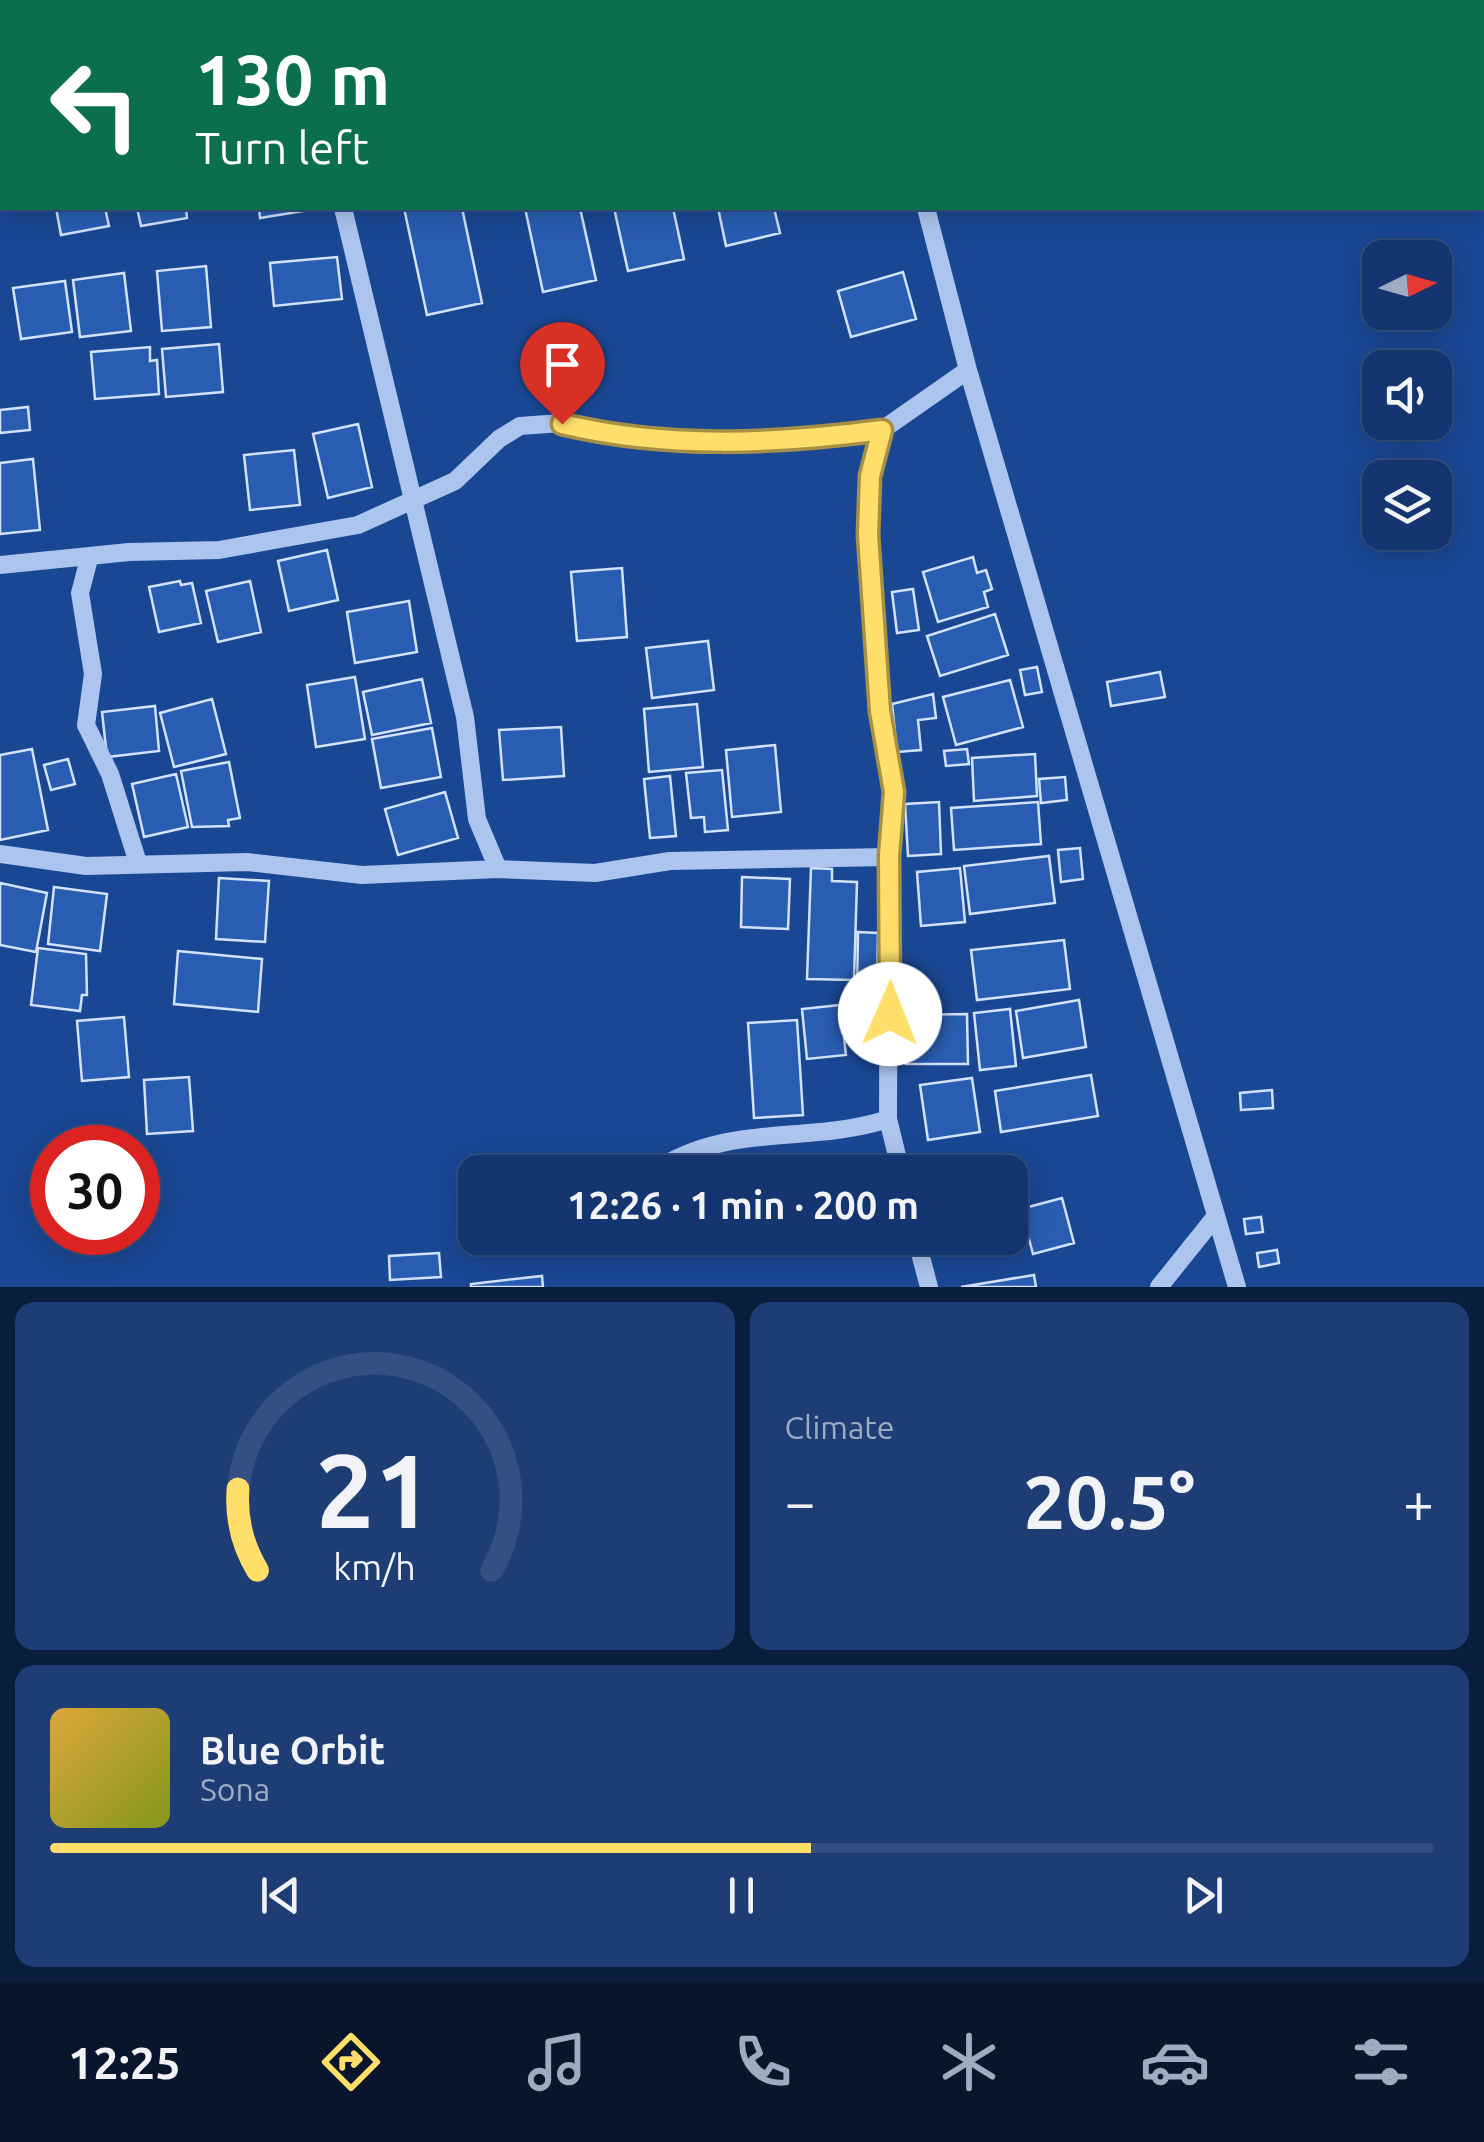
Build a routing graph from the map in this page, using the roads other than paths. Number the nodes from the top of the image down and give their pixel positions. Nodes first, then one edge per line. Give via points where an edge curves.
1 (342, 210) edge
2 (927, 210) edge
3 (968, 370) junction
4 (882, 430) junction
5 (412, 502) junction
6 (89, 559) junction
7 (0, 566) edge
8 (0, 854) edge
9 (889, 856) junction
10 (138, 863) junction
11 (498, 869) junction
12 (888, 1119) junction
13 (681, 1155) edge
14 (896, 1155) edge
15 (1216, 1216) junction
16 (921, 1255) edge
17 (929, 1287) edge
18 (1159, 1287) edge
19 (1237, 1287) edge

1 - 5 street
2 - 3 street
3 - 4 street
3 - 15 street
4 - 5 street via 756,444 617,437 562,424 520,426 455,482
4 - 9 street via 870,476 868,535 880,711 894,792
5 - 6 street via 358,525 300,536 219,550
5 - 11 street via 465,717 478,819
6 - 7 street
6 - 10 street via 80,593 93,674 86,724
8 - 10 street via 86,866
9 - 11 street via 688,860 596,872
9 - 12 street
10 - 11 street via 247,862 362,875
12 - 13 street via 857,1129 767,1133
12 - 14 street
15 - 18 street
15 - 19 street
16 - 17 street

